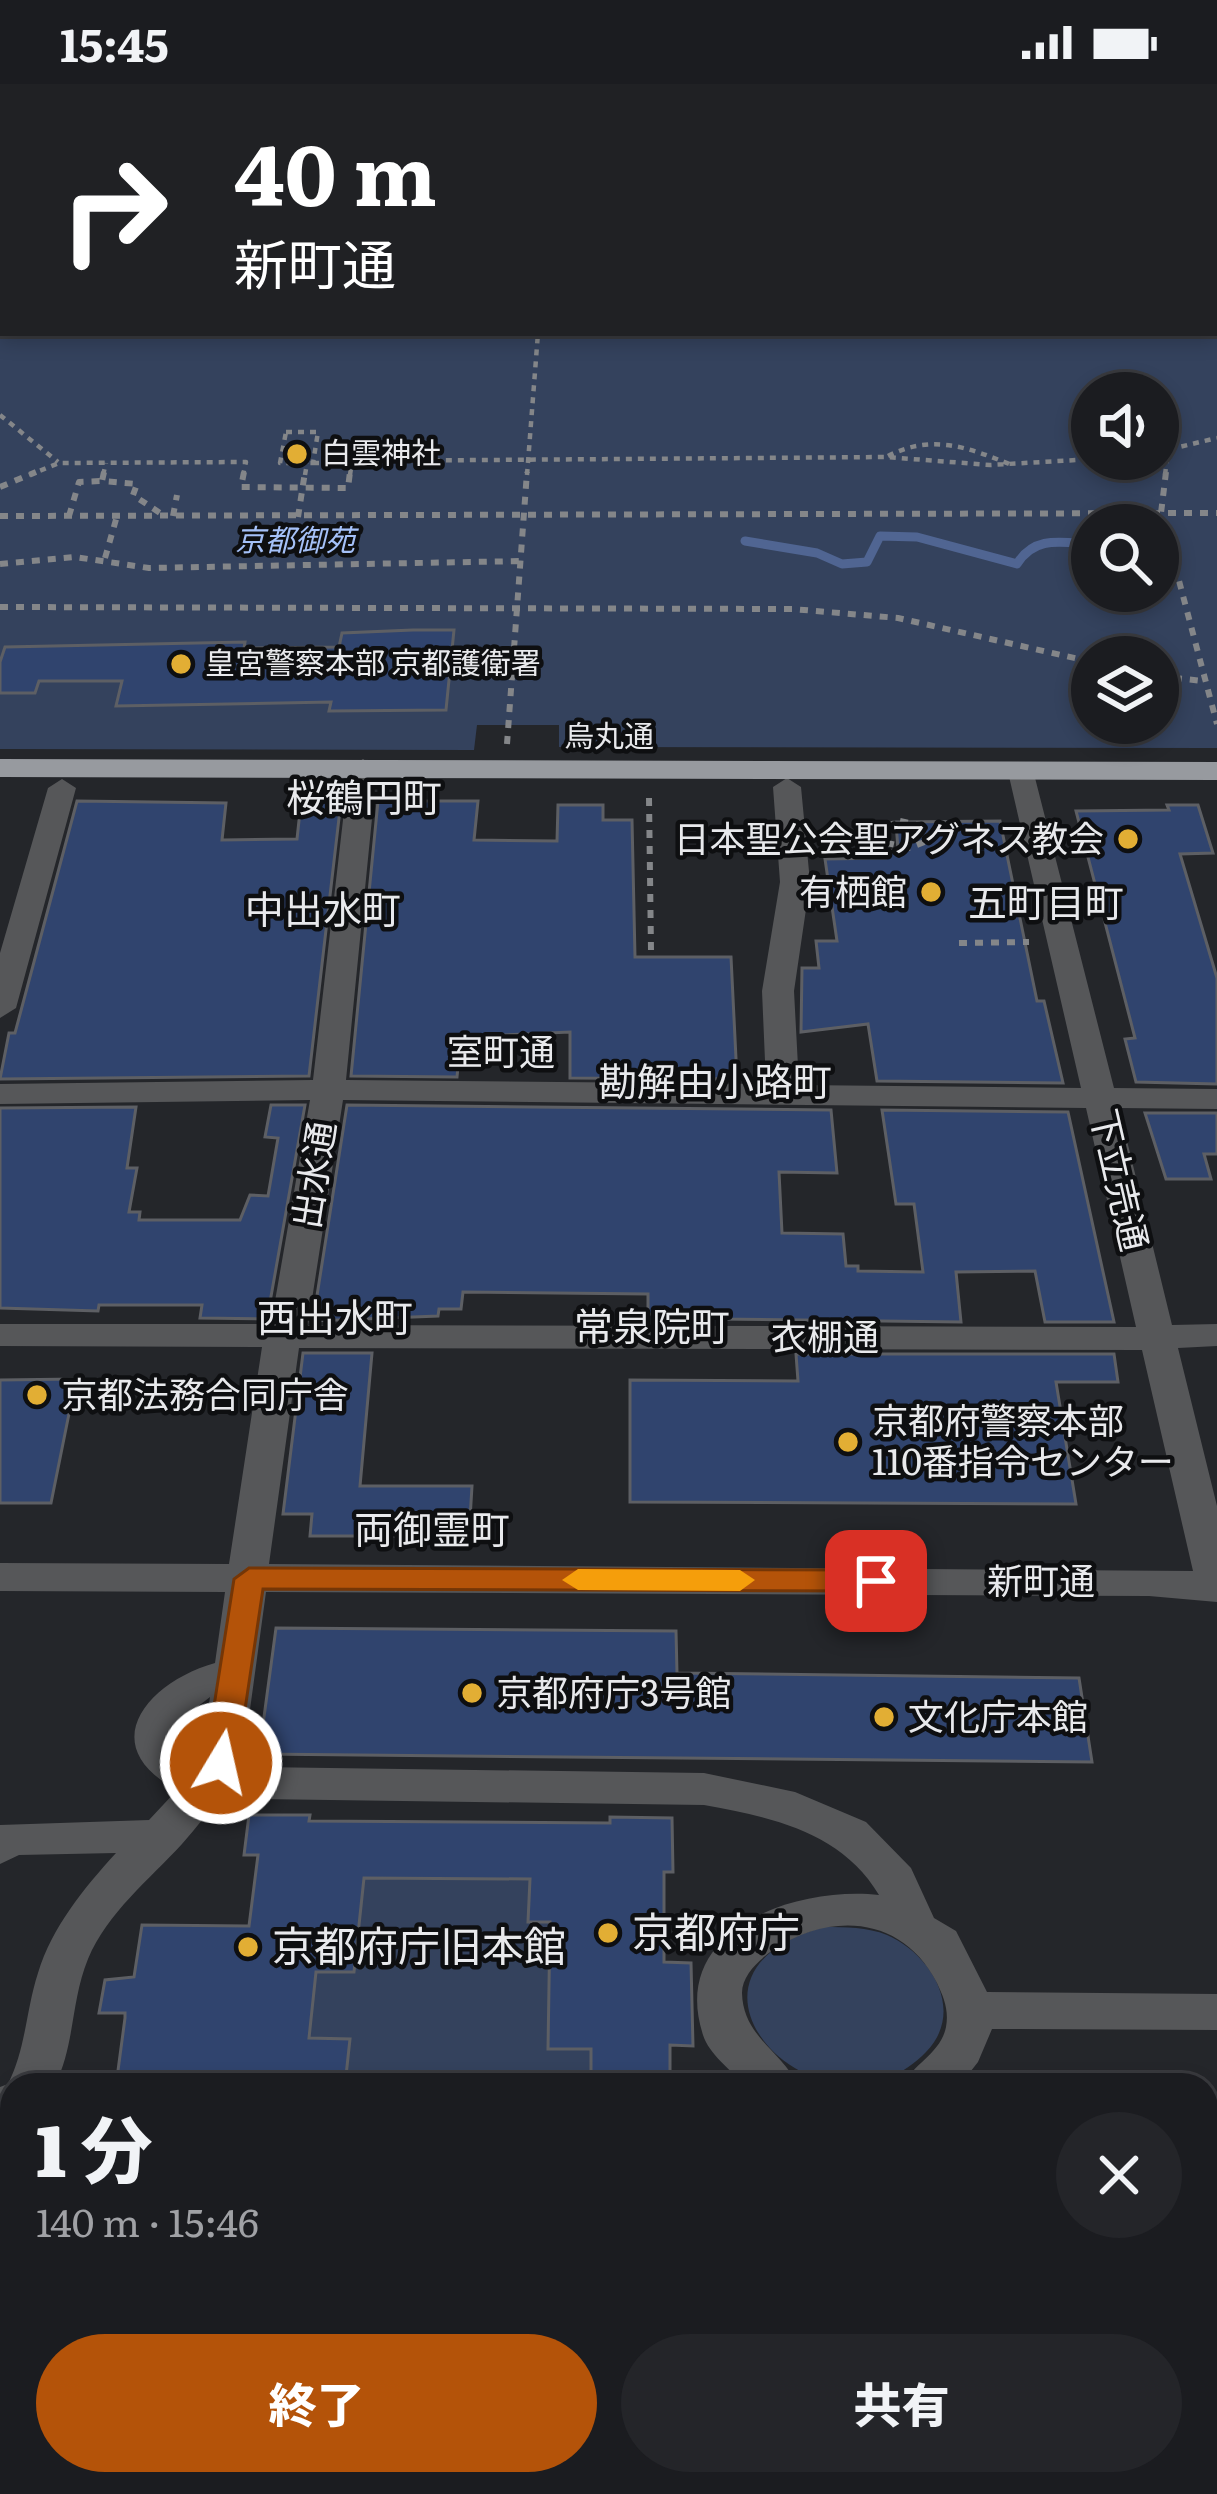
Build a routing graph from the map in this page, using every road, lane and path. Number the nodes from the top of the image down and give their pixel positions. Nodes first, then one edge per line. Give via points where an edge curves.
1 (538, 336) edge
2 (0, 416) edge
3 (1217, 438) edge
4 (1179, 449) edge
5 (886, 457) junction
6 (531, 459) junction
7 (1071, 462) edge
8 (59, 463) junction
9 (106, 463) junction
10 (310, 463) junction
11 (352, 463) junction
12 (1020, 468) junction
13 (102, 481) junction
14 (0, 487) edge
15 (303, 488) junction
16 (177, 495) dead end
17 (1179, 513) edge
18 (1217, 513) edge
19 (1071, 514) edge
20 (0, 516) edge
21 (69, 516) junction
22 (117, 516) junction
23 (168, 516) junction
24 (298, 517) junction
25 (527, 517) junction
26 (104, 558) junction
27 (523, 561) junction
28 (0, 564) edge
29 (1179, 585) edge
30 (0, 607) edge
31 (518, 607) junction
32 (1071, 657) edge
33 (1179, 678) edge
34 (1203, 681) junction
35 (1217, 724) edge
36 (508, 725) dead end
37 (0, 768) edge
38 (1217, 771) edge
39 (362, 777) junction
40 (1024, 780) junction
41 (787, 787) junction
42 (0, 788) edge
43 (62, 788) junction
44 (1217, 788) edge
45 (649, 798) dead end
46 (879, 838) joint
47 (1038, 942) dead end
48 (959, 943) dead end
49 (651, 950) dead end
50 (0, 1008) edge
51 (328, 1090) junction
52 (783, 1093) junction
53 (0, 1094) edge
54 (1100, 1098) junction
55 (1217, 1099) edge
56 (288, 1334) junction
57 (0, 1335) edge
58 (1156, 1335) junction
59 (1217, 1335) edge
60 (0, 1577) edge
61 (249, 1579) junction
62 (1217, 1587) edge
63 (235, 1672) junction
64 (214, 1774) junction
65 (164, 1836) junction
66 (0, 1846) edge
67 (916, 1928) junction
68 (971, 2010) junction
69 (1217, 2012) edge
70 (40, 2073) edge
71 (756, 2073) edge
72 (945, 2073) edge

1 - 6 path
2 - 8 path
3 - 4 path
5 - 6 path
5 - 12 path
5 - 12 path via 910,442 956,443
6 - 11 path
6 - 25 path
7 - 12 path
8 - 9 path
8 - 14 path
9 - 13 path
9 - 15 path via 246,462 241,488
10 - 10 path via 280,463 286,432 318,432
10 - 11 path
10 - 15 path
11 - 15 path via 348,488
13 - 21 path via 79,482
13 - 23 path via 137,484 133,495
15 - 24 path
16 - 23 path
17 - 18 path
19 - 25 path
20 - 21 path
21 - 22 path
22 - 23 path
22 - 26 path
23 - 24 path
24 - 25 path
25 - 27 path
26 - 27 path via 149,568
26 - 28 path
27 - 31 path
29 - 34 path
30 - 31 path
31 - 32 path via 898,618
31 - 36 path
33 - 34 path
34 - 35 path
37 - 39 highway, 烏丸通
38 - 40 highway, 烏丸通
39 - 40 highway, 烏丸通
39 - 41 highway, 烏丸通
39 - 43 highway, 烏丸通
39 - 51 street, 出水通
40 - 41 highway, 烏丸通
40 - 44 highway, 烏丸通
40 - 54 street, 下立売通
41 - 52 street via 795,882 778,992
42 - 43 highway, 烏丸通
43 - 50 street
45 - 49 path
46 - 46 path via 880,829 900,821 932,834 907,849
47 - 48 path
51 - 52 street, 室町通
51 - 53 street, 室町通
51 - 56 street, 出水通
52 - 54 street, 室町通
54 - 55 street, 室町通
54 - 58 street, 下立売通
56 - 57 street, 衣棚通
56 - 58 street, 衣棚通
56 - 61 street, 出水通
58 - 59 street, 衣棚通
58 - 62 street, 下立売通
60 - 61 street, 新町通
61 - 62 street, 新町通
61 - 63 street, 出水通
63 - 64 street, 出水通
63 - 64 street via 182,1688 152,1732 160,1757 178,1774
64 - 65 street
64 - 67 street via 233,1781 704,1789 780,1803 851,1834 895,1880
65 - 66 street via 35,1835
65 - 70 street via 103,1898 64,1960
67 - 68 street via 964,1978
67 - 71 street via 842,1906 804,1910 742,1944 718,2002 726,2036
68 - 69 street
68 - 72 street via 965,2044

